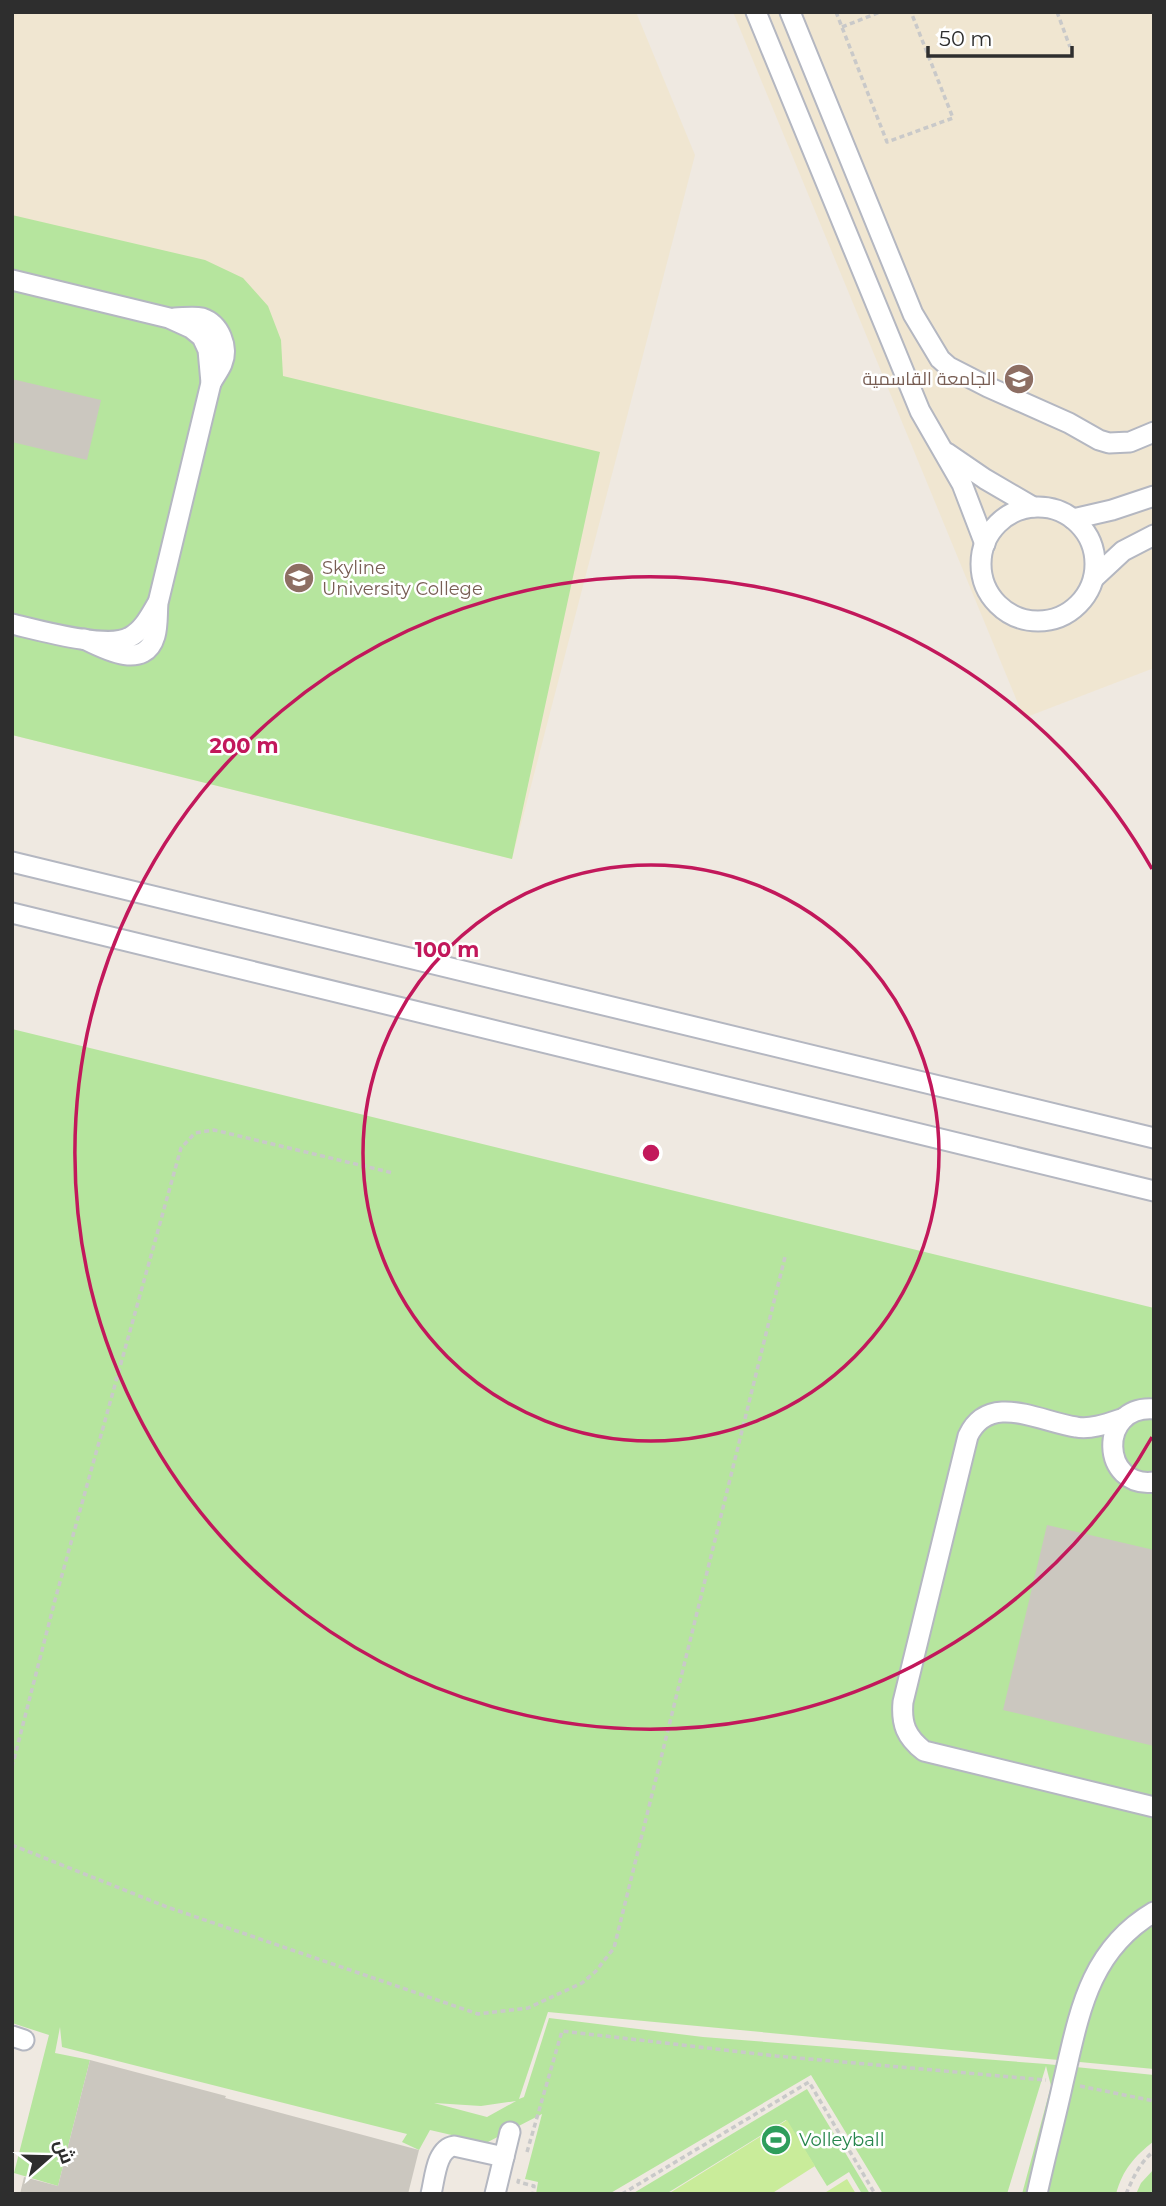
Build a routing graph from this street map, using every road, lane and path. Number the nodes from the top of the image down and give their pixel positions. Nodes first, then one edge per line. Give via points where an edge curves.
1 (756, 12) edge
2 (790, 12) edge
3 (836, 12) edge
4 (880, 12) edge
5 (911, 12) edge
6 (1057, 12) edge
7 (842, 27) junction
8 (1070, 47) dead end
9 (12, 280) edge
10 (1154, 429) edge
11 (940, 448) junction
12 (1154, 496) edge
13 (1033, 507) junction
14 (1073, 519) junction
15 (1154, 535) edge
16 (985, 544) junction
17 (1094, 578) junction
18 (12, 624) edge
19 (12, 862) edge
20 (12, 912) edge
21 (1154, 1138) edge
22 (393, 1173) dead end
23 (1154, 1191) edge
24 (785, 1257) dead end
25 (1150, 1405) edge
26 (1124, 1418) junction
27 (1078, 1428) junction
28 (1116, 1462) junction
29 (1154, 1482) edge
30 (12, 1767) edge
31 (1154, 1807) edge
32 (12, 1845) edge
33 (1154, 1912) edge
34 (1055, 2081) junction
35 (1154, 2101) edge
36 (510, 2132) dead end
37 (1154, 2151) edge
38 (504, 2157) junction
39 (525, 2157) dead end
40 (522, 2170) dead end
41 (431, 2194) edge
42 (495, 2194) edge
43 (533, 2194) edge
44 (622, 2194) edge
45 (875, 2194) edge
46 (1037, 2194) edge
47 (1126, 2194) edge

1 - 11 street via 920,411
2 - 10 street via 913,314 940,359 1099,440 1130,442
3 - 7 path
4 - 7 path
5 - 7 path via 953,117 887,142
6 - 8 path
9 - 18 street via 169,318 197,332 210,357 211,383 158,603 138,632 113,642
11 - 13 street
11 - 16 street via 962,484
12 - 14 street
13 - 14 street via 1054,509
13 - 16 street via 999,523
14 - 17 street via 1093,545
15 - 17 street via 1123,551
16 - 17 street via 981,567 987,589 1001,608 1022,619 1045,621 1067,614 1084,599
19 - 21 street
20 - 23 street
22 - 30 path via 214,1130 195,1133 181,1148
24 - 32 path via 614,1948 582,1983 528,2008 478,2014 167,1907
25 - 26 street
26 - 27 street
26 - 28 street via 1112,1439
27 - 28 street
27 - 31 street via 1007,1411 988,1414 972,1426 901,1716 905,1730 924,1751
28 - 29 street via 1135,1480
33 - 34 street via 1124,1936 1100,1964
34 - 35 path
34 - 39 path via 562,2031
34 - 46 street
36 - 38 street
37 - 47 path
38 - 41 street via 447,2147
38 - 42 street
40 - 43 path via 518,2182 534,2186
44 - 45 path via 809,2082

